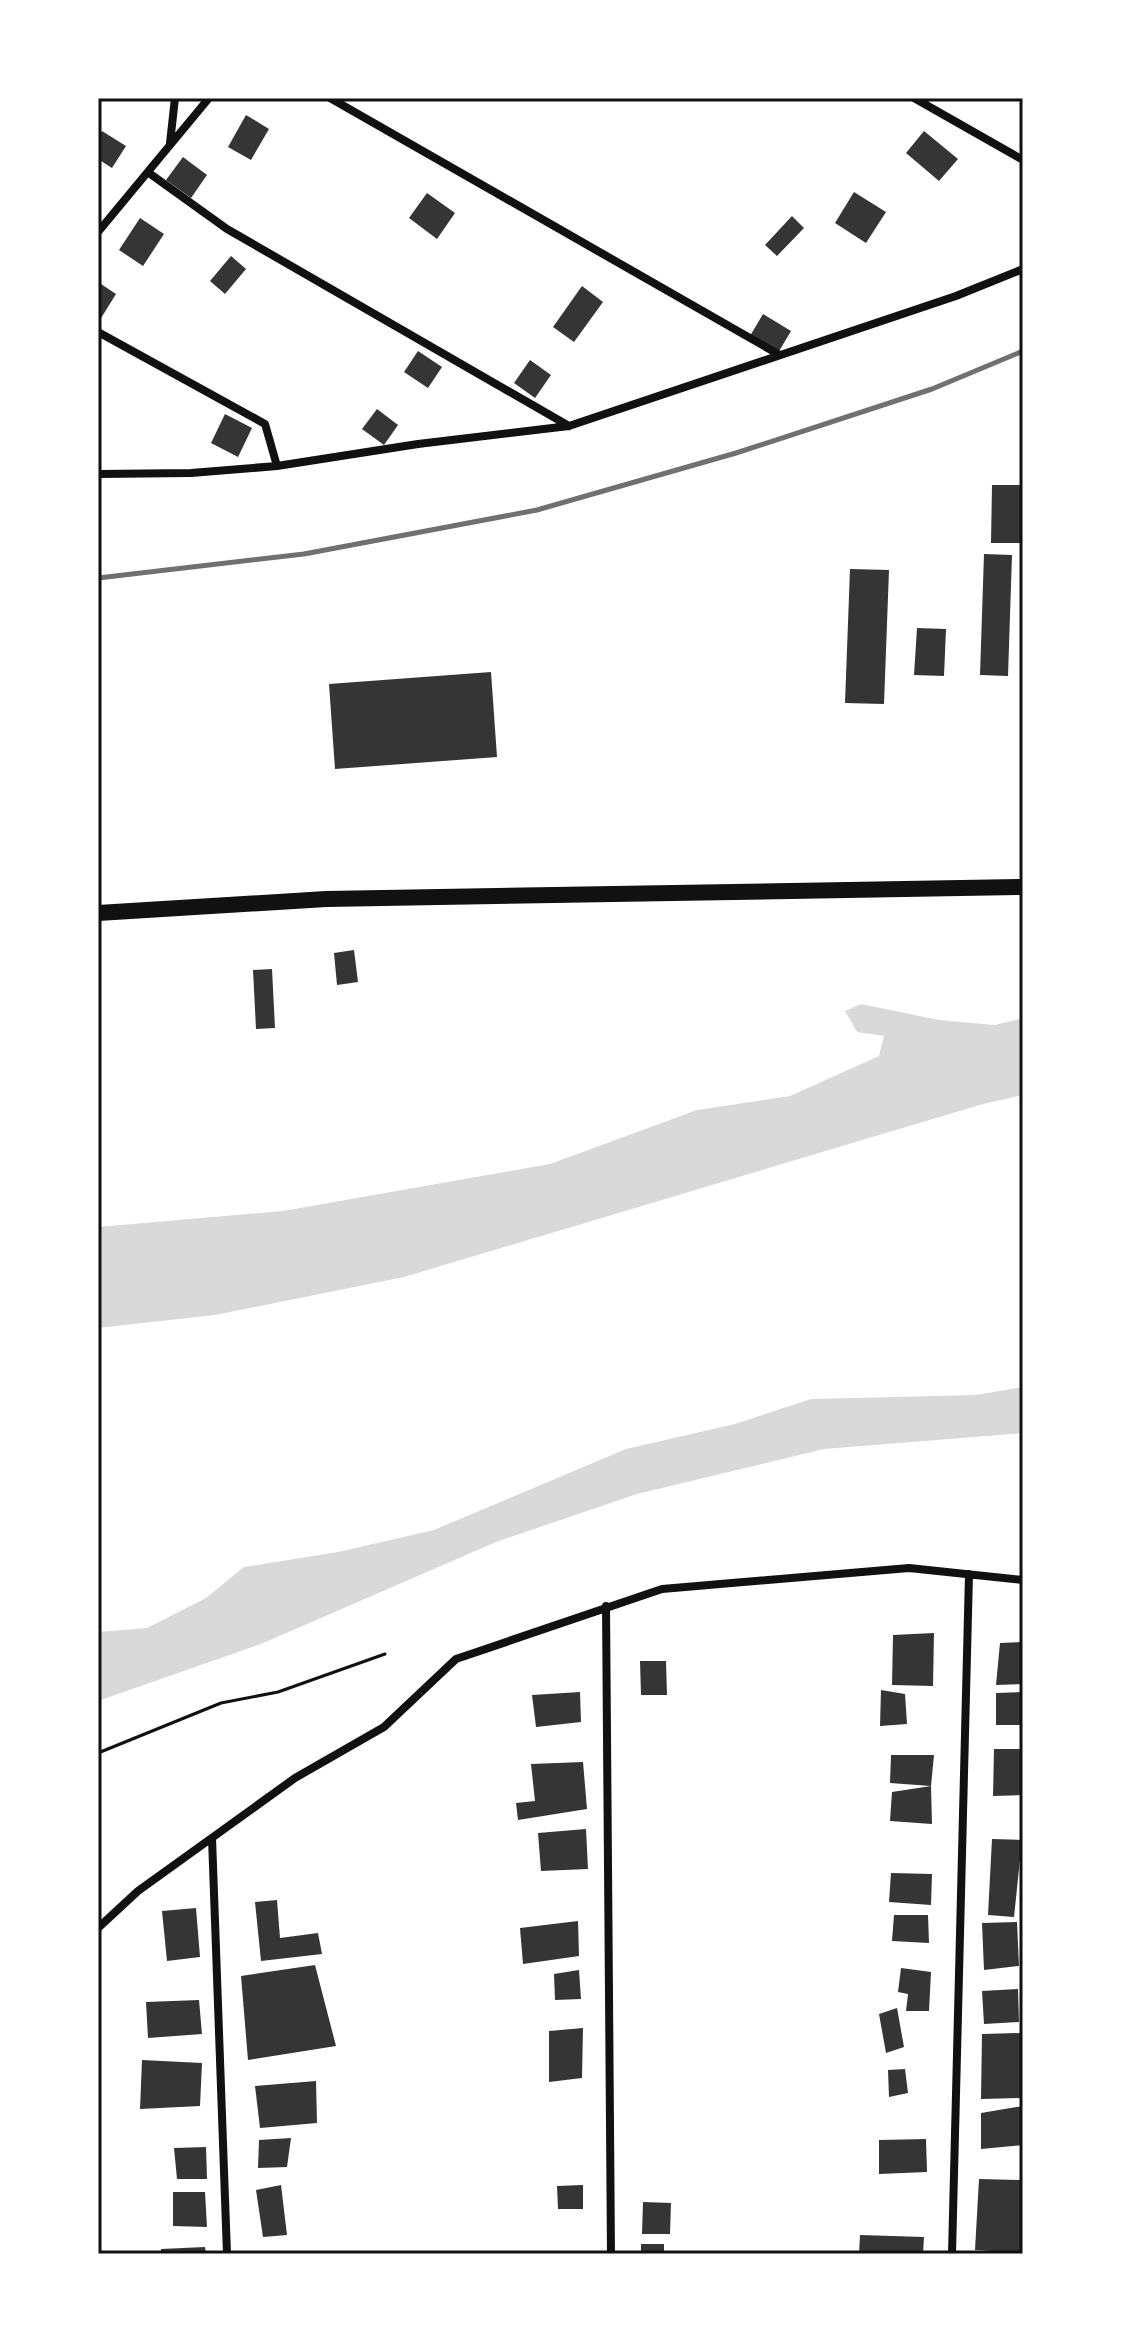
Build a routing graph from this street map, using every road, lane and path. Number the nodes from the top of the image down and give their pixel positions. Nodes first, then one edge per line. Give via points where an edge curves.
1 (175, 98) edge
2 (209, 98) edge
3 (330, 98) edge
4 (914, 98) edge
5 (170, 143) junction
6 (1023, 160) edge
7 (149, 173) junction
8 (98, 232) edge
9 (1023, 269) edge
10 (98, 332) edge
11 (778, 354) junction
12 (569, 426) junction
13 (277, 466) junction
14 (98, 474) edge
15 (1023, 887) edge
16 (98, 913) edge
17 (969, 1574) junction
18 (1023, 1580) edge
19 (606, 1606) junction
20 (385, 1654) dead end
21 (98, 1753) edge
22 (212, 1838) junction
23 (98, 1928) edge
24 (227, 2254) edge
25 (611, 2254) edge
26 (952, 2254) edge

1 - 5 street
2 - 5 street
3 - 11 street
4 - 6 street
5 - 7 street
7 - 8 street
7 - 12 street via 227,229
9 - 11 street
10 - 13 street via 265,424
11 - 12 street
12 - 13 street
13 - 14 street
15 - 16 main road via 326,899
17 - 18 street
17 - 19 street via 909,1568 662,1589
17 - 26 street
19 - 22 street via 456,1659 384,1727 295,1778
19 - 25 street
20 - 21 path via 278,1692 221,1703
22 - 23 street via 138,1891
22 - 24 street

